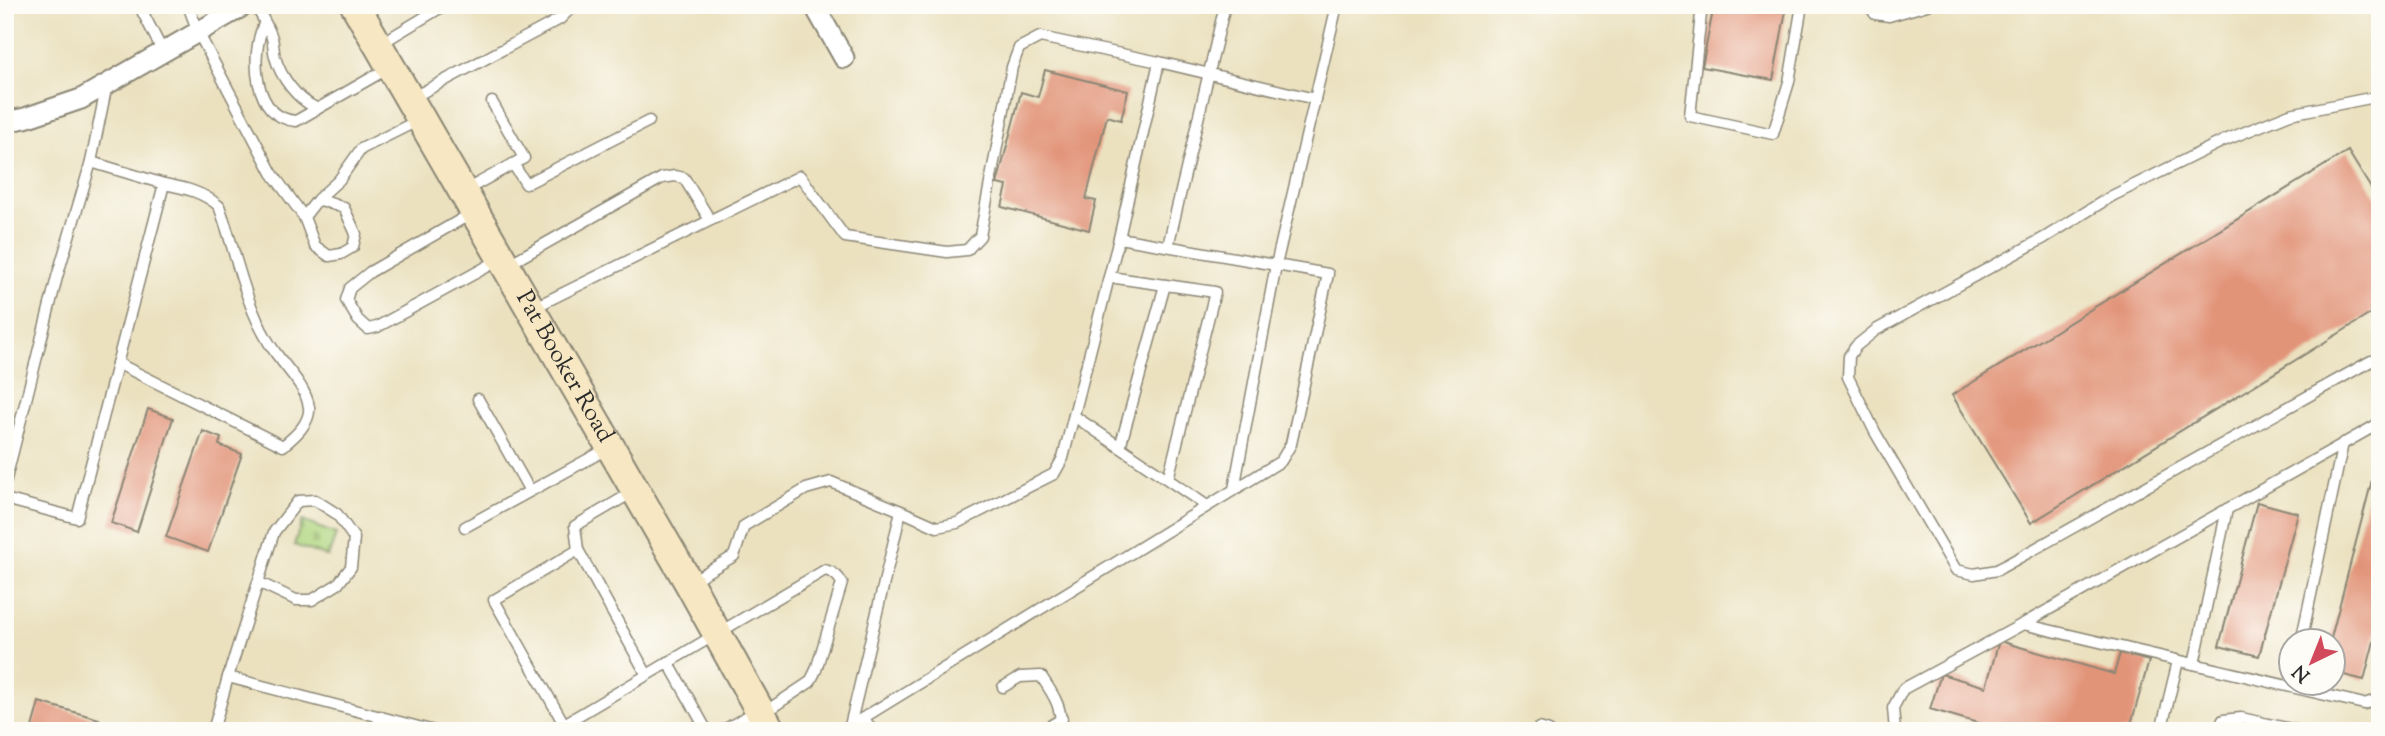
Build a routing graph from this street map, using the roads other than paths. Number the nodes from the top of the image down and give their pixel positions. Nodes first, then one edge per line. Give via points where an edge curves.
1 (139, 5) edge
2 (188, 5) edge
3 (245, 5) edge
4 (256, 5) edge
5 (355, 5) edge
6 (445, 5) edge
7 (574, 5) edge
8 (814, 5) edge
9 (1225, 5) edge
10 (1337, 5) edge
11 (1702, 5) edge
12 (1802, 5) edge
13 (1869, 5) edge
14 (1927, 5) edge
15 (264, 24) junction
16 (198, 32) junction
17 (163, 52) junction
18 (384, 56) junction
19 (844, 58) dead end
20 (1159, 62) junction
21 (1209, 74) junction
22 (107, 84) junction
23 (2380, 96) edge
24 (1315, 99) junction
25 (492, 102) dead end
26 (316, 108) junction
27 (415, 109) junction
28 (649, 121) dead end
29 (5, 122) edge
30 (91, 162) junction
31 (513, 164) junction
32 (164, 184) junction
33 (318, 199) junction
34 (469, 202) junction
35 (304, 217) junction
36 (710, 220) junction
37 (1119, 238) junction
38 (1168, 246) junction
39 (503, 262) junction
40 (1276, 265) junction
41 (1110, 276) junction
42 (1165, 285) junction
43 (531, 309) junction
44 (117, 363) junction
45 (2380, 364) edge
46 (478, 399) dead end
47 (1074, 416) junction
48 (2380, 423) edge
49 (2343, 443) junction
50 (611, 447) junction
51 (1121, 447) junction
52 (1168, 480) junction
53 (5, 483) edge
54 (1234, 489) junction
55 (530, 491) junction
56 (636, 491) junction
57 (5, 499) edge
58 (1207, 506) junction
59 (2227, 509) junction
60 (901, 511) junction
61 (465, 527) dead end
62 (578, 550) junction
63 (258, 582) junction
64 (689, 583) junction
65 (2023, 624) junction
66 (2304, 628) edge
67 (717, 633) junction
68 (2178, 661) junction
69 (668, 662) junction
70 (2194, 664) junction
71 (647, 675) junction
72 (228, 677) junction
73 (2276, 682) edge
74 (1003, 687) dead end
75 (2341, 698) edge
76 (2380, 699) edge
77 (380, 716) junction
78 (764, 718) edge
79 (864, 718) junction
80 (1062, 719) junction
81 (563, 727) edge
82 (847, 728) edge
83 (213, 731) edge
84 (376, 731) edge
85 (434, 731) edge
86 (707, 731) edge
87 (722, 731) edge
88 (872, 731) edge
89 (1041, 731) edge
90 (1060, 731) edge
91 (1539, 731) edge
92 (1549, 731) edge
93 (1895, 731) edge
94 (2161, 731) edge
95 (2218, 731) edge
96 (2300, 731) edge

1 - 17 lane
2 - 16 lane
3 - 16 street
4 - 15 lane
5 - 18 main road, Pat Booker Road
6 - 18 lane
7 - 27 lane via 560,19
8 - 19 street
9 - 21 lane
10 - 24 lane
11 - 12 lane via 1690,116 1773,134 1789,82
13 - 14 lane via 1875,13 1889,16
15 - 26 lane via 289,83 306,104
15 - 26 lane via 258,38 264,103 285,120 296,121
16 - 17 street
16 - 35 lane via 272,173
17 - 22 street
18 - 26 lane
18 - 27 main road, Pat Booker Road
20 - 21 lane
20 - 36 lane via 1040,37 1019,48 980,236 967,250 947,252 845,237 800,176
20 - 37 lane
21 - 24 lane
21 - 38 lane
22 - 29 street via 65,105
22 - 30 lane
23 - 45 lane via 2290,114 2223,141 2112,196 1876,330 1849,356 1848,377 1956,570 1974,574 1997,570 2371,361
24 - 40 lane
25 - 31 lane via 524,158
27 - 33 lane via 360,149 340,180
27 - 34 main road, Pat Booker Road
28 - 31 lane via 526,184
30 - 32 lane
30 - 53 lane
31 - 34 lane
32 - 44 lane
32 - 44 lane via 192,190 219,206 253,312 272,349 303,390 309,416 283,446
33 - 35 lane
33 - 35 lane via 344,208 356,234 353,247 329,256 315,246
34 - 39 main road, Pat Booker Road
34 - 39 lane via 370,272 350,288 346,300 358,320 368,328 377,327
36 - 39 lane via 684,178 662,178
36 - 43 lane
37 - 38 lane
37 - 41 lane
38 - 40 lane
39 - 43 main road, Pat Booker Road
40 - 54 lane
40 - 54 lane via 1328,274 1291,444 1281,461
41 - 42 lane
41 - 47 lane
42 - 51 lane
42 - 52 lane via 1215,292
43 - 50 main road, Pat Booker Road
44 - 57 lane via 76,518
46 - 55 lane
47 - 51 lane
47 - 60 lane via 1054,474 957,523 937,527
48 - 49 lane
49 - 59 lane
49 - 66 lane
50 - 55 lane
50 - 56 main road, Pat Booker Road
51 - 52 lane
52 - 58 lane
54 - 58 lane
55 - 61 lane
56 - 62 lane via 575,526
56 - 64 main road, Pat Booker Road
58 - 79 lane
59 - 65 lane
59 - 70 lane
60 - 64 lane via 831,482 806,489 744,526 734,556
60 - 82 lane
62 - 71 lane
62 - 81 lane via 494,600
63 - 63 lane via 296,600 312,600 338,584 351,566 354,538 337,514 316,500 298,501 274,532
63 - 72 lane
64 - 67 main road, Pat Booker Road
65 - 68 lane
65 - 93 lane via 1903,689 1893,708
67 - 69 lane
67 - 78 main road, Pat Booker Road
67 - 78 lane via 825,570 839,577 842,583 817,670 805,687
68 - 70 lane
68 - 94 lane
69 - 71 lane
69 - 86 lane
70 - 73 lane
71 - 81 lane
72 - 77 lane
72 - 83 lane
74 - 80 lane via 1020,677 1041,676
75 - 76 lane via 2364,704
77 - 84 lane
77 - 85 lane
78 - 87 lane
79 - 82 lane
79 - 88 lane
80 - 89 lane
80 - 90 lane
91 - 92 lane
95 - 96 lane via 2223,720 2241,718

